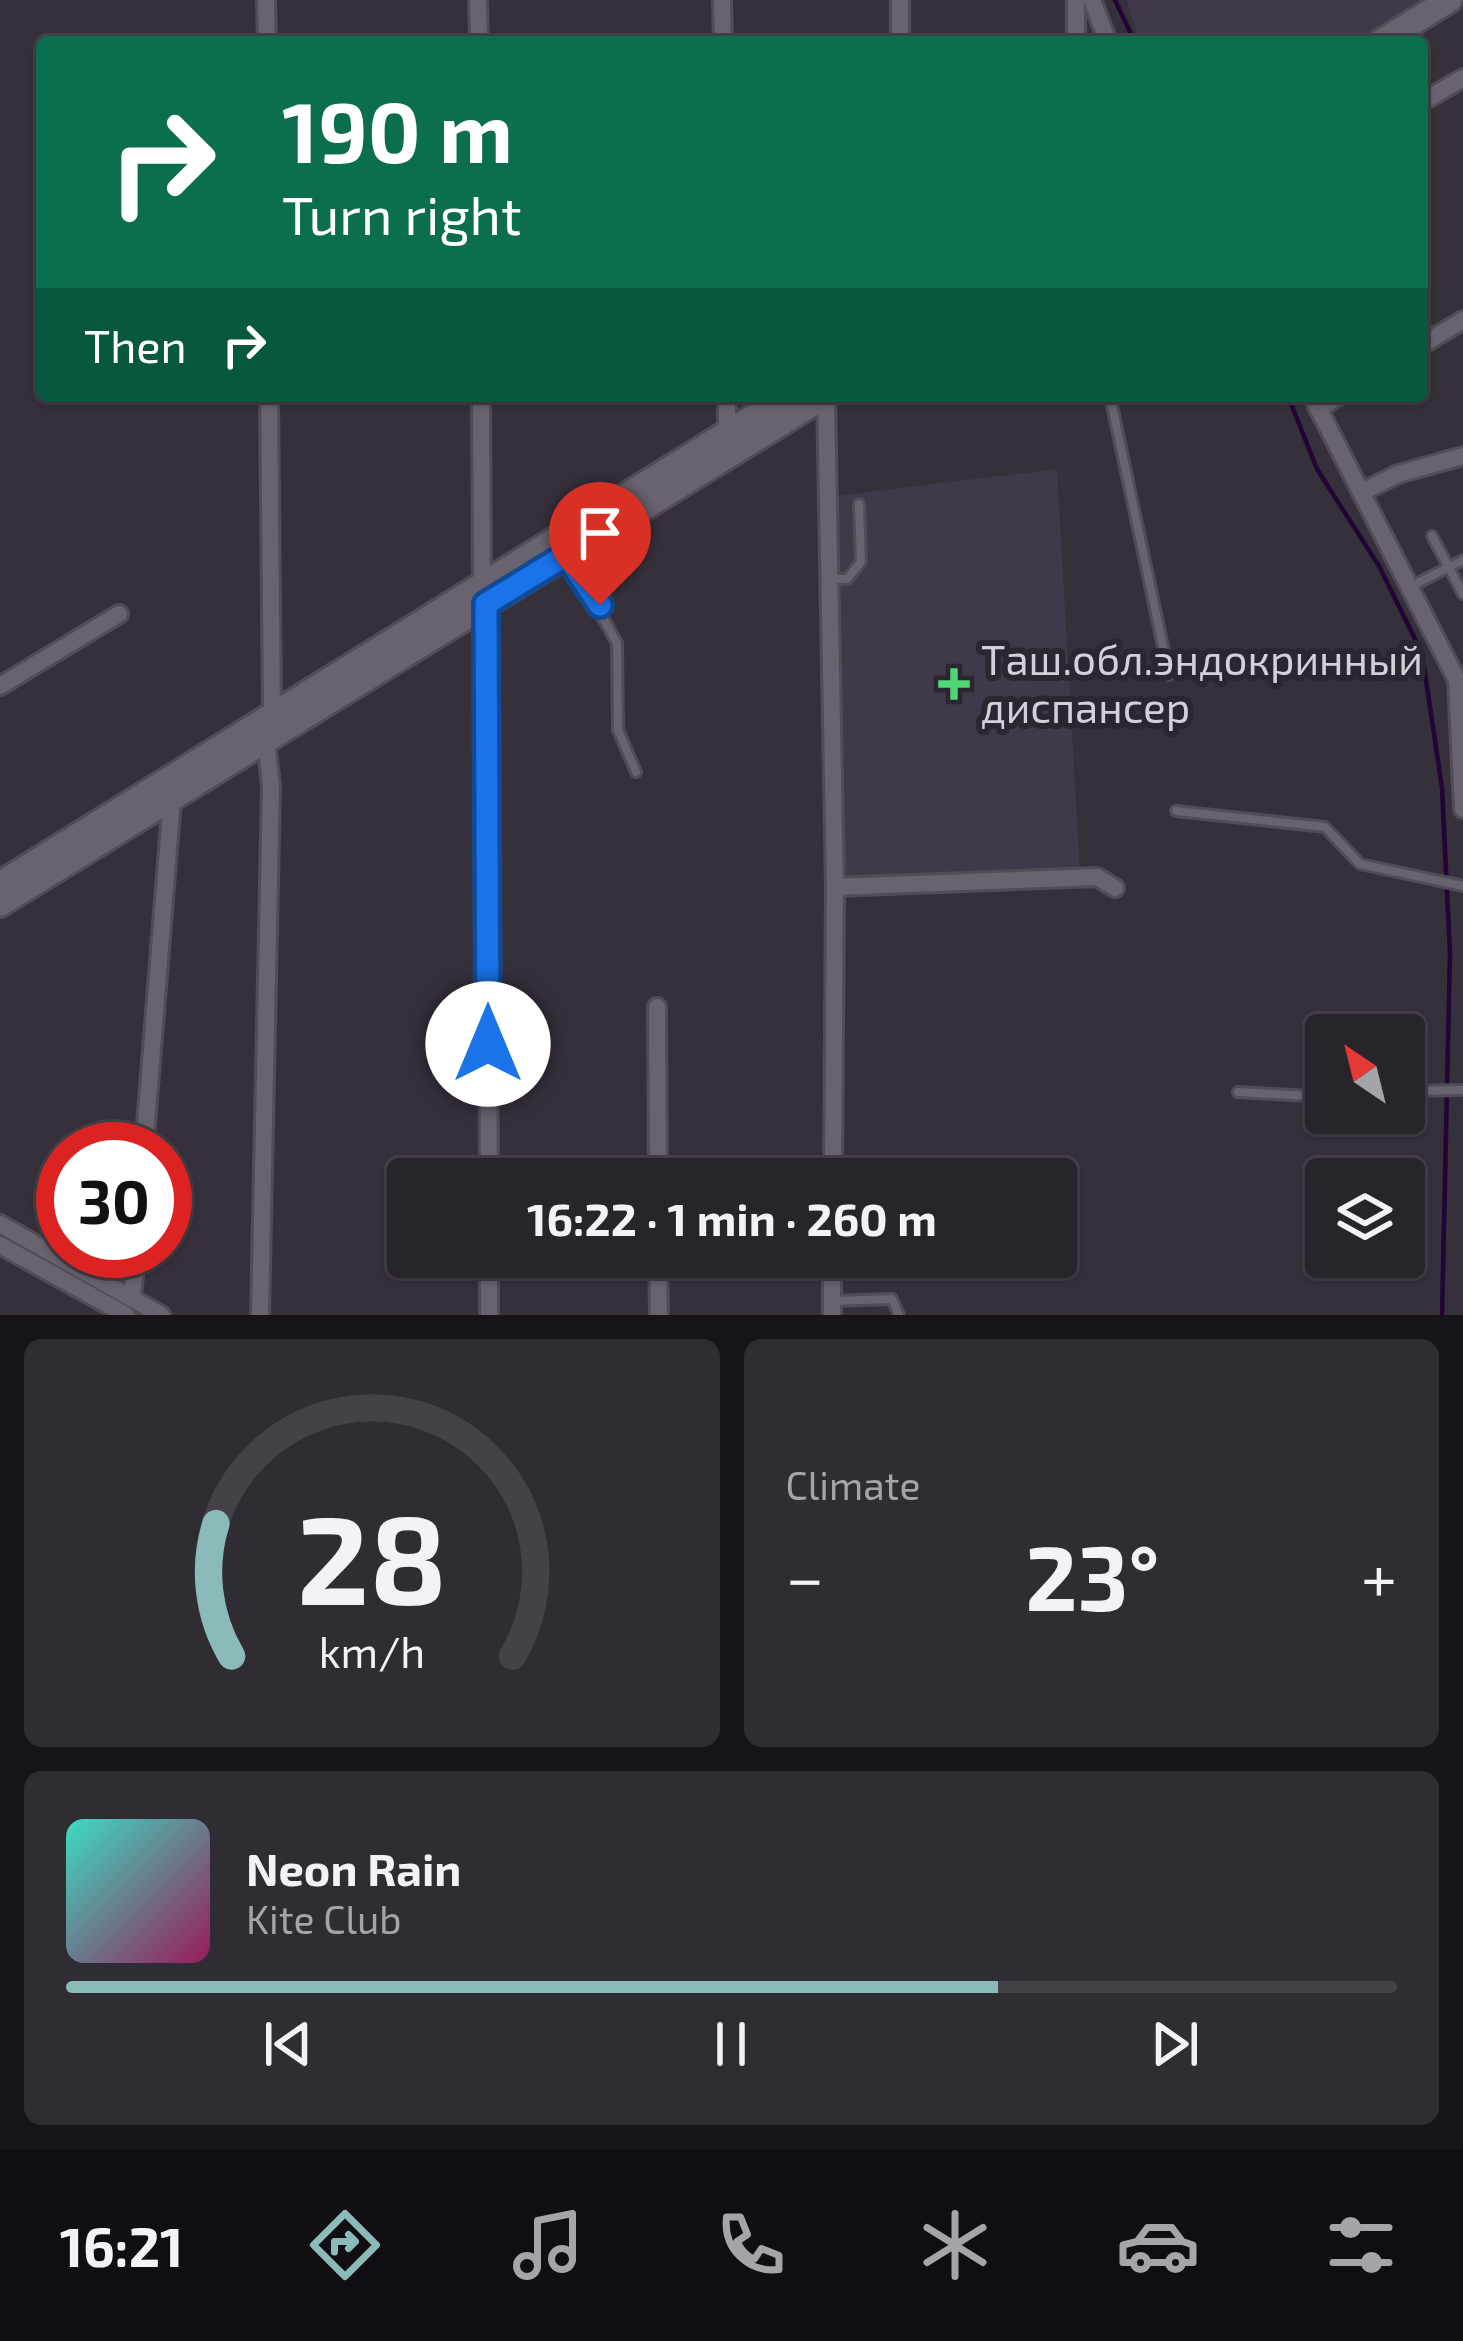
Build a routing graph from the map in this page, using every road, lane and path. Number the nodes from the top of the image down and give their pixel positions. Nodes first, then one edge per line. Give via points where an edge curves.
1 (266, 0) edge
2 (478, 0) edge
3 (722, 0) edge
4 (900, 0) edge
5 (1076, 0) edge
6 (1092, 0) edge
7 (1449, 0) edge
8 (1463, 3) edge
9 (267, 36) edge
10 (479, 36) edge
11 (723, 36) edge
12 (900, 36) edge
13 (1076, 36) edge
14 (1106, 36) edge
15 (1391, 36) edge
16 (1410, 36) edge
17 (1463, 78) edge
18 (1428, 98) edge
19 (1463, 320) edge
20 (1428, 341) edge
21 (269, 402) edge
22 (481, 402) edge
23 (727, 402) edge
24 (777, 402) edge
25 (815, 402) edge
26 (825, 402) edge
27 (1111, 402) edge
28 (1315, 402) edge
29 (728, 433) junction
30 (1463, 456) edge
31 (1362, 492) junction
32 (859, 504) dead end
33 (1432, 536) dead end
34 (566, 555) junction
35 (1463, 560) edge
36 (830, 579) junction
37 (1410, 586) junction
38 (1463, 594) edge
39 (484, 595) junction
40 (119, 614) dead end
41 (1169, 676) dead end
42 (1460, 681) edge
43 (0, 686) edge
44 (272, 713) junction
45 (266, 741) junction
46 (636, 772) dead end
47 (172, 799) junction
48 (1463, 808) edge
49 (1177, 811) dead end
50 (0, 884) edge
51 (1463, 886) edge
52 (835, 887) junction
53 (1115, 888) dead end
54 (0, 904) edge
55 (657, 1007) dead end
56 (1425, 1089) edge
57 (1463, 1090) edge
58 (1238, 1092) dead end
59 (1305, 1096) edge
60 (146, 1122) edge
61 (489, 1158) edge
62 (658, 1158) edge
63 (833, 1158) edge
64 (0, 1224) edge
65 (0, 1245) edge
66 (489, 1278) edge
67 (658, 1278) edge
68 (90, 1295) junction
69 (129, 1307) edge
70 (832, 1308) edge
71 (80, 1313) edge
72 (161, 1315) edge
73 (260, 1315) edge
74 (489, 1315) edge
75 (658, 1315) edge
76 (899, 1315) edge

1 - 9 street
2 - 10 street
3 - 11 street
4 - 12 street
5 - 13 street
6 - 14 street
7 - 15 main road
8 - 16 main road
17 - 18 street
19 - 20 street
21 - 44 street
22 - 39 street
23 - 29 street
24 - 29 main road
25 - 34 main road
26 - 36 street
27 - 41 lane
28 - 31 street
29 - 39 main road
30 - 31 street
31 - 37 street
32 - 36 lane via 861,562 847,579
33 - 38 lane
34 - 39 main road
34 - 46 lane via 617,643 618,730
35 - 37 lane
36 - 52 street
37 - 42 street
39 - 44 main road
39 - 45 main road
39 - 61 street
40 - 43 street
42 - 48 street
44 - 50 main road
45 - 47 main road
45 - 73 street
47 - 54 main road
47 - 60 street
49 - 51 lane via 1325,826 1360,864
52 - 53 street via 1097,877
52 - 63 street
55 - 62 street
56 - 57 lane
58 - 59 lane
64 - 69 street
65 - 68 street
66 - 74 street
67 - 75 street
68 - 69 street
68 - 71 street
69 - 72 street
70 - 76 lane via 892,1299

